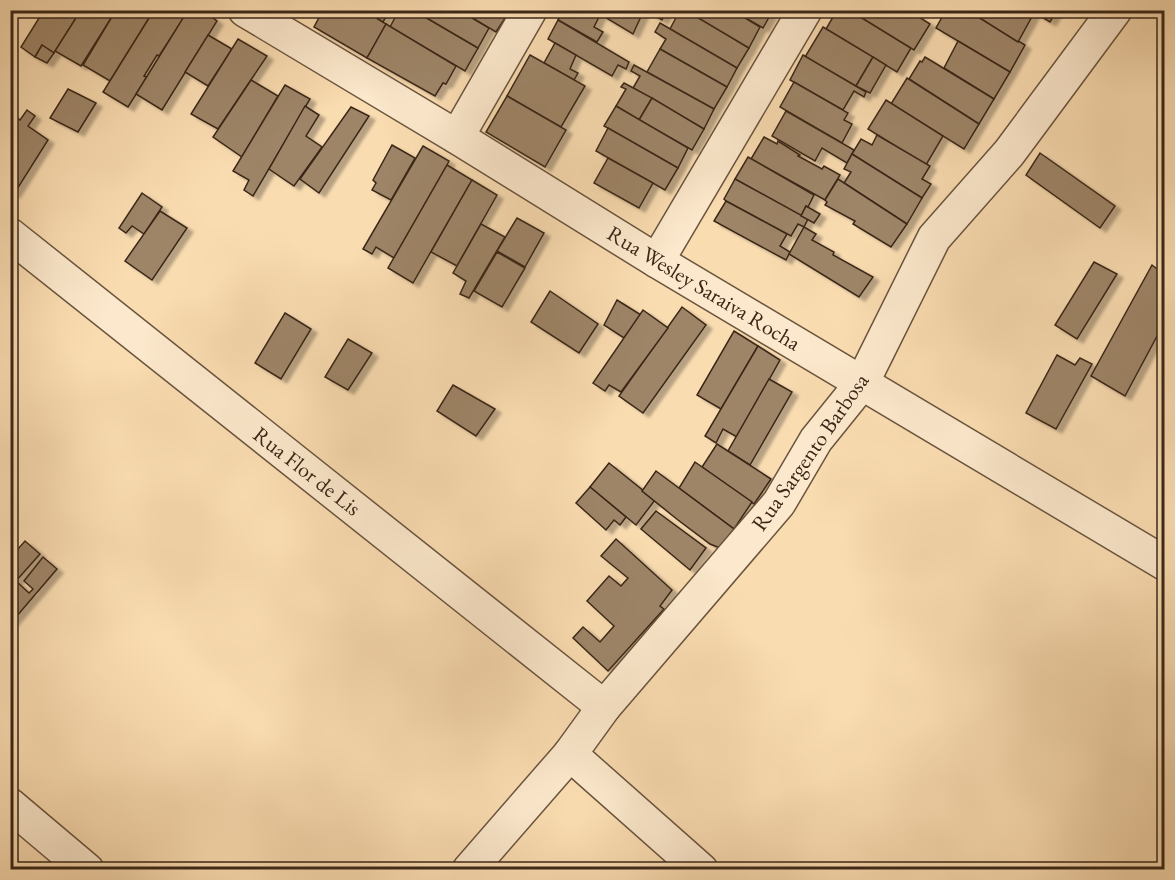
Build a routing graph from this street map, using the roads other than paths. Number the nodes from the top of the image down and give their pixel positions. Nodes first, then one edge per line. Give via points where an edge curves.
1 (245, 10) edge
2 (530, 10) edge
3 (806, 10) edge
4 (1115, 10) edge
5 (292, 22) edge
6 (456, 136) junction
7 (10, 235) edge
8 (657, 261) junction
9 (862, 383) junction
10 (1164, 563) edge
11 (604, 707) junction
12 (570, 754) junction
13 (10, 805) edge
14 (87, 870) edge
15 (469, 870) edge
16 (701, 870) edge

1 - 5 street, Rua Wesley Saraiva Rocha
2 - 6 street
3 - 8 street
4 - 9 street, Rua Sargento Barbosa via 1010,153 934,238
5 - 6 street, Rua Wesley Saraiva Rocha
6 - 8 street, Rua Wesley Saraiva Rocha
7 - 11 street, Rua Flor de Lis
8 - 9 street, Rua Wesley Saraiva Rocha
9 - 10 street, Rua Wesley Saraiva Rocha
9 - 11 street, Rua Sargento Barbosa via 816,440 779,503
11 - 12 street, Rua Sargento Barbosa
12 - 15 street, Rua Sargento Barbosa
12 - 16 street
13 - 14 street

